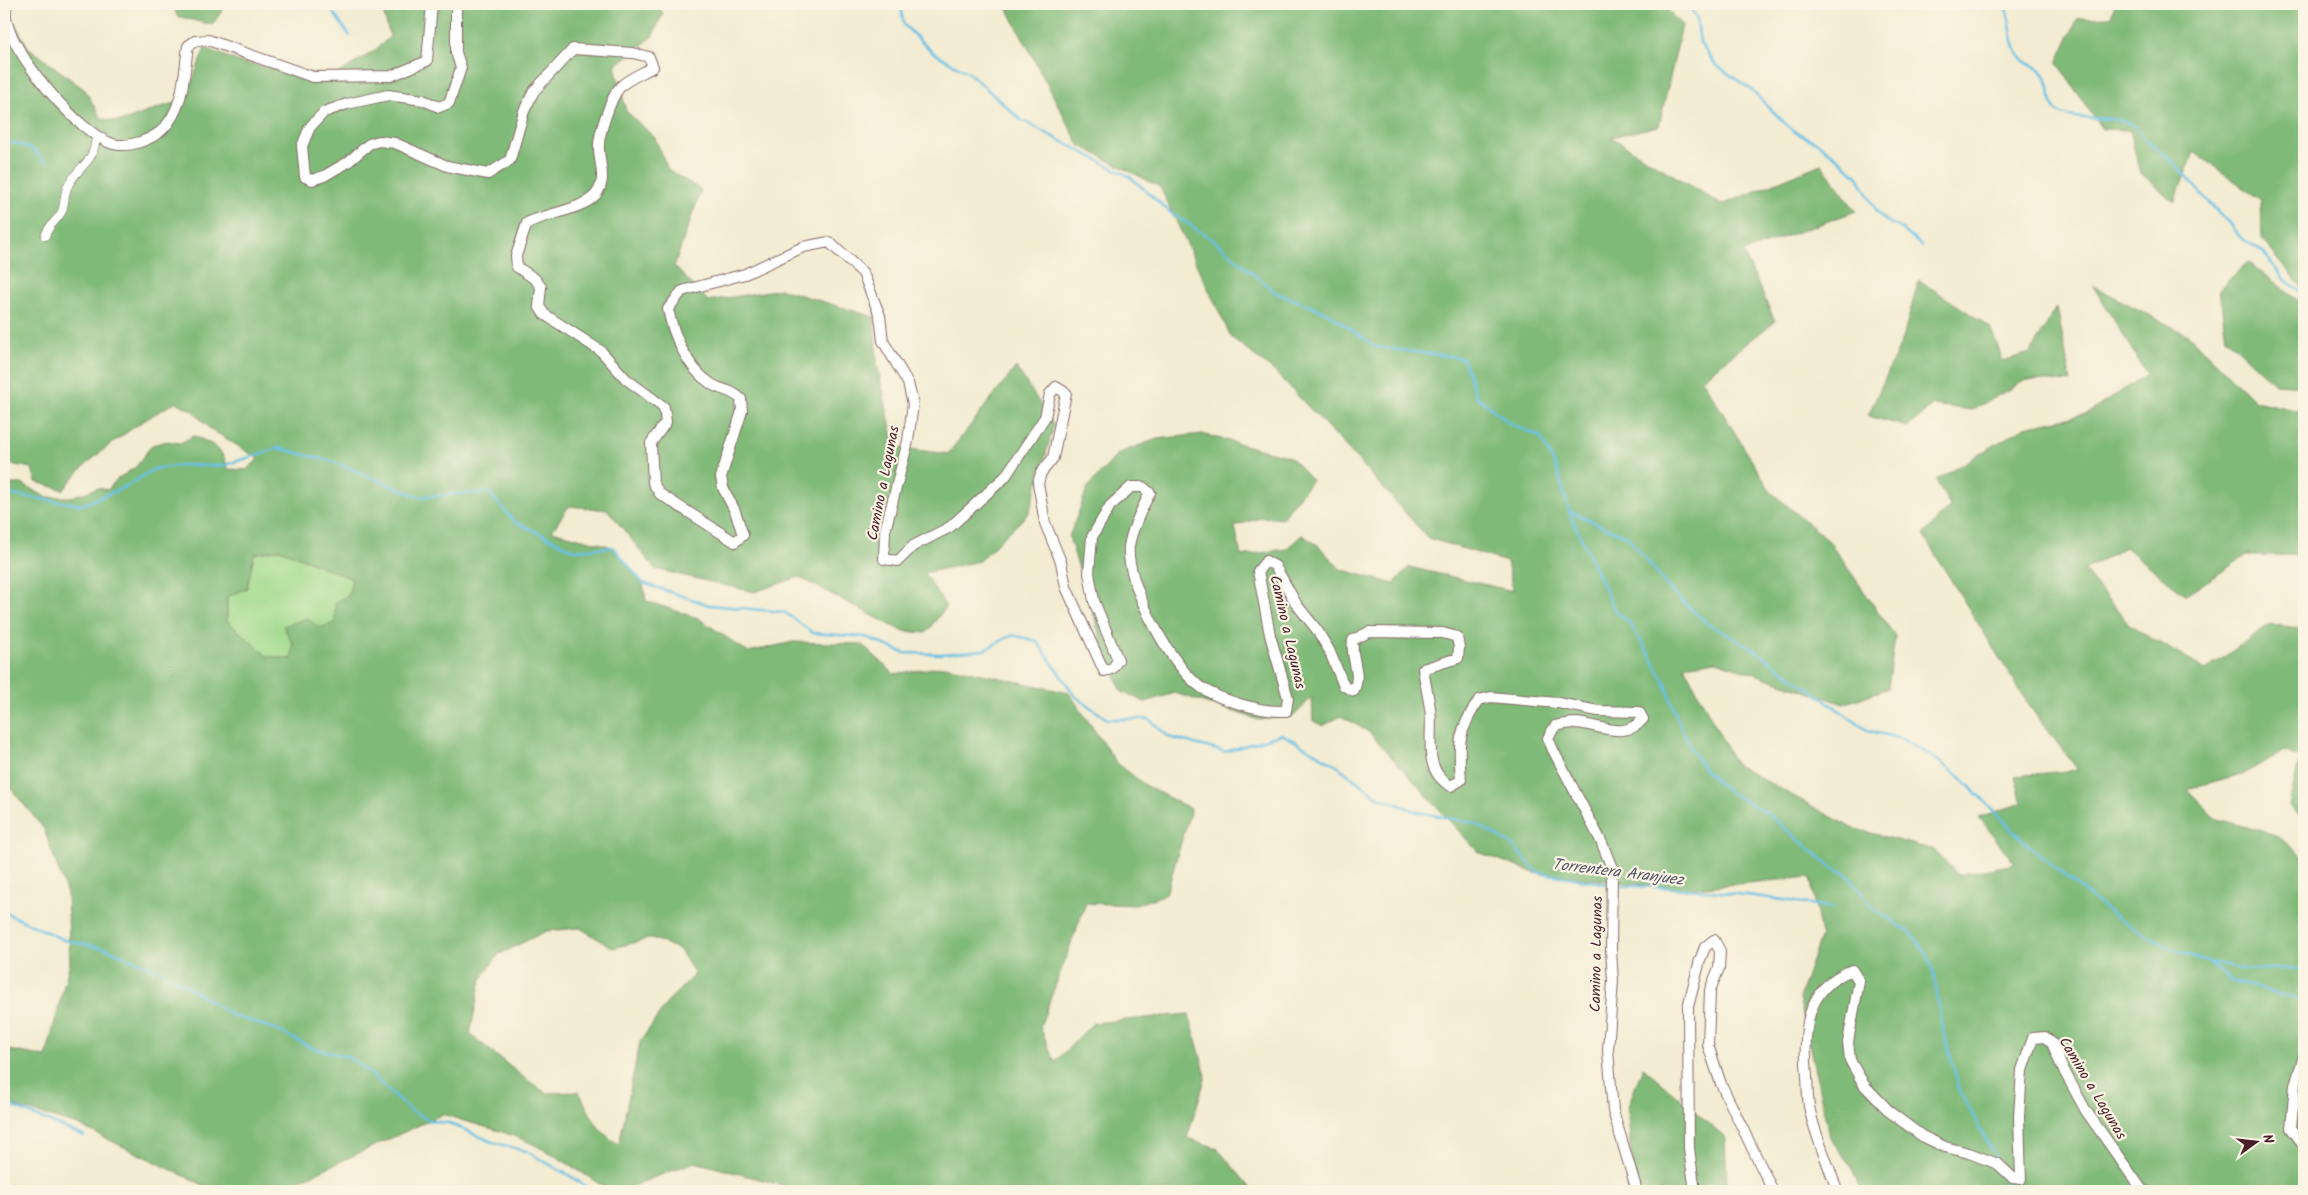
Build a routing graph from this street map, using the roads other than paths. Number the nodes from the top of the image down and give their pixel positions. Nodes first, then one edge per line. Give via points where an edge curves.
1 (6, 4) edge
2 (432, 4) edge
3 (456, 4) edge
4 (96, 135) junction
5 (45, 236) dead end
6 (2304, 1056) edge
7 (2304, 1145) edge
8 (1637, 1191) edge
9 (1695, 1191) edge
10 (1773, 1191) edge
11 (1837, 1191) edge
12 (2146, 1191) edge

1 - 4 street via 6,21 12,39 31,69 61,104
2 - 4 street via 426,61 391,76 313,77 208,40 195,41 188,46 180,98 163,130 129,145 114,144
3 - 8 street, Camino a Lagunas via 456,52 461,68 449,103 439,107 423,100 388,95 324,112 310,127 302,146 305,177 312,180 324,176 369,144 379,141 396,143 447,166 488,174 510,160 524,111 534,91 573,49 649,57 653,67 620,87 600,131 598,150 603,171 597,193 583,204 526,223 516,256 517,267 535,279 540,287 539,306 544,314 601,352 626,379 664,407 666,422 651,443 653,482 660,494 735,542 743,535 721,477 742,411 741,399 734,391 711,384 695,369 671,322 668,309 682,291 745,274 803,247 829,242 863,273 880,316 883,341 908,383 913,404 908,441 885,531 884,559 898,561 913,546 950,527 1005,477 1045,417 1050,394 1056,387 1066,393 1065,406 1053,458 1041,473 1038,484 1045,523 1061,562 1066,587 1104,671 1112,669 1118,660 1094,601 1090,573 1092,537 1110,506 1131,488 1143,487 1150,492 1129,545 1130,568 1143,604 1187,677 1219,696 1270,712 1286,711 1288,698 1270,635 1258,571 1266,561 1275,566 1297,605 1317,630 1344,686 1354,690 1358,681 1353,640 1370,632 1443,633 1457,637 1458,658 1423,669 1430,707 1431,761 1439,780 1451,786 1461,780 1458,745 1465,721 1479,700 1491,697 1558,703 1598,711 1638,712 1643,720 1636,727 1622,731 1574,723 1555,726 1548,738 1602,840 1612,868 1613,981 1608,1029 1612,1112
4 - 5 street via 89,162 74,174 66,190 62,212
6 - 7 street via 2295,1085 2291,1128
9 - 10 street via 1689,1149 1688,1007 1705,947 1714,940 1720,950 1719,968 1710,990 1708,1045 1721,1084
11 - 12 street, Camino a Lagunas via 1810,1110 1807,1016 1825,986 1852,970 1859,981 1848,1042 1850,1060 1864,1085 1891,1113 1922,1136 1998,1164 2013,1178 2021,1179 2022,1070 2033,1038 2045,1037 2052,1043 2086,1111 2119,1160

